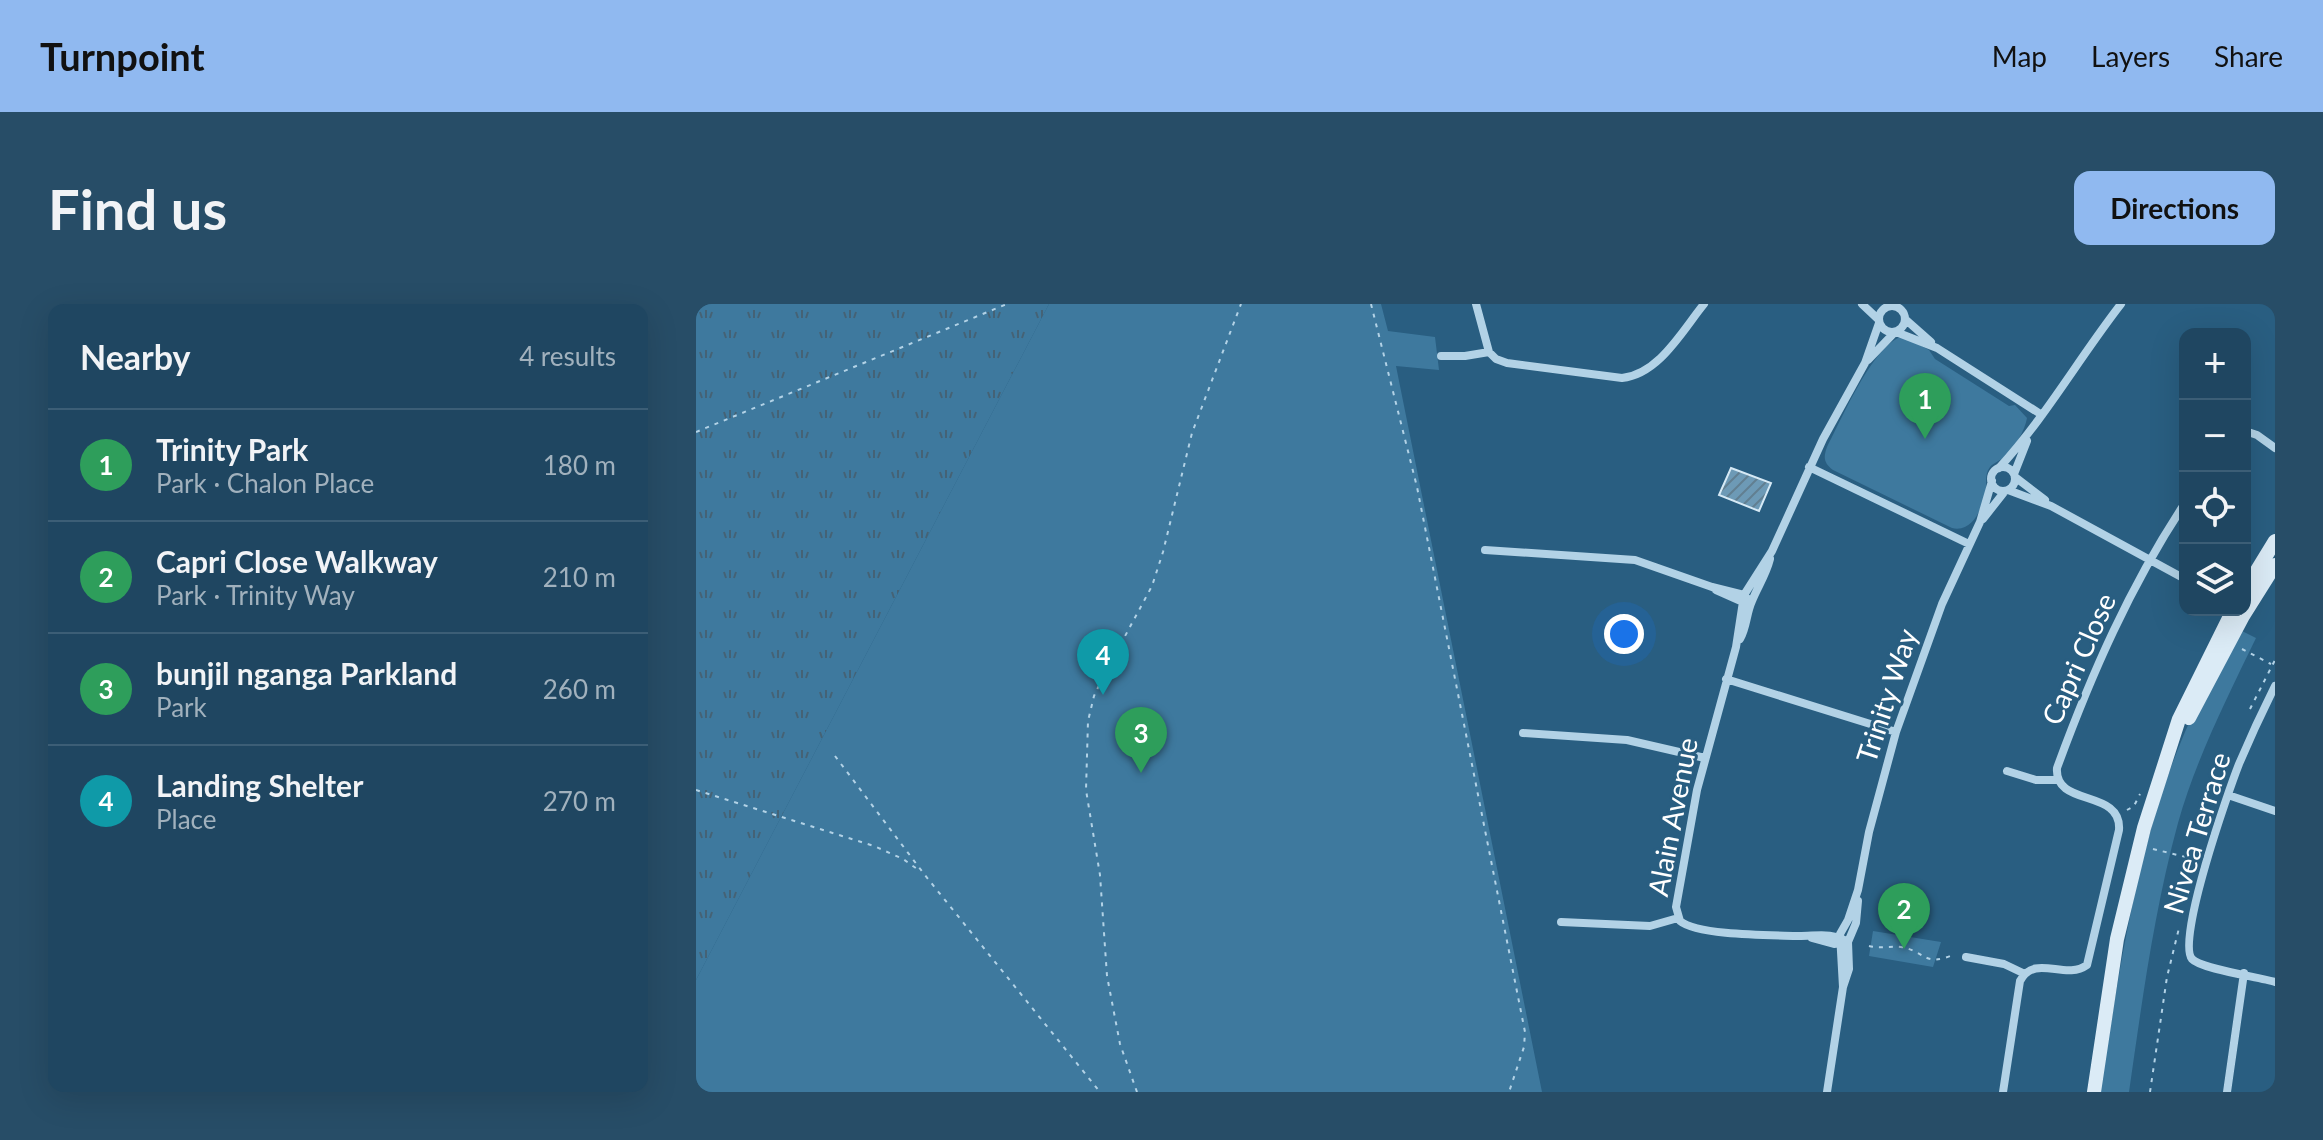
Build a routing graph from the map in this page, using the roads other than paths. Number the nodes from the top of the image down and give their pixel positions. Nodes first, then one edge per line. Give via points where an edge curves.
1 (1476, 304) edge
2 (1704, 304) edge
3 (1862, 304) edge
4 (1908, 304) edge
5 (2121, 304) edge
6 (1886, 306) edge
7 (1904, 317) junction
8 (1879, 322) junction
9 (1896, 332) junction
10 (1937, 348) junction
11 (1489, 352) junction
12 (1441, 356) dead end
13 (1865, 363) junction
14 (2042, 415) junction
15 (2251, 433) edge
16 (2028, 436) junction
17 (2275, 448) edge
18 (1809, 467) junction
19 (1999, 468) junction
20 (2015, 476) junction
21 (1992, 481) junction
22 (2007, 491) junction
23 (2051, 506) junction
24 (2179, 512) edge
25 (1980, 522) junction
26 (2275, 541) edge
27 (1969, 544) junction
28 (1485, 550) dead end
29 (2149, 559) junction
30 (2275, 565) edge
31 (2179, 576) edge
32 (2251, 580) edge
33 (2251, 595) edge
34 (1746, 600) junction
35 (2236, 616) edge
36 (2237, 616) edge
37 (1726, 679) junction
38 (2275, 686) edge
39 (1896, 732) junction
40 (1523, 733) dead end
41 (1705, 758) junction
42 (2007, 771) dead end
43 (2161, 774) junction
44 (2057, 780) junction
45 (2228, 795) junction
46 (2275, 811) edge
47 (1678, 918) junction
48 (1561, 922) dead end
49 (1842, 940) junction
50 (1962, 955) road end
51 (2244, 973) junction
52 (2025, 974) junction
53 (2275, 982) edge
54 (1827, 1092) edge
55 (2003, 1092) edge
56 (2094, 1092) edge
57 (2227, 1092) edge

1 - 11 street
2 - 11 street via 1650,369 1632,377 1507,363
3 - 8 street
4 - 7 street
5 - 14 street
6 - 7 street via 1900,309
6 - 8 street
7 - 9 street
7 - 10 street
8 - 9 street via 1884,330
8 - 13 street, Alain Avenue
9 - 10 street
9 - 13 street, Alain Avenue
10 - 14 street
11 - 12 street
13 - 18 street, Alain Avenue
14 - 16 street
15 - 17 street
16 - 19 street
16 - 20 street
18 - 27 street
18 - 34 street, Alain Avenue
19 - 20 street via 2006,467
19 - 21 street
20 - 22 street
20 - 23 street
21 - 22 street
21 - 25 street, Trinity Way
22 - 23 street
22 - 25 street, Trinity Way
23 - 29 street
24 - 29 street, Capri Close
25 - 27 street, Trinity Way
26 - 32 street
27 - 39 street, Trinity Way via 1930,633
28 - 34 street via 1625,558
29 - 31 street
29 - 44 street, Capri Close via 2083,697
30 - 33 street
34 - 37 street, Alain Avenue
35 - 43 street via 2188,698
36 - 43 street
37 - 39 street
37 - 41 street, Alain Avenue
38 - 45 street, Nivea Terrace
39 - 49 street, Trinity Way via 1869,832 1858,913
40 - 41 street via 1627,740
41 - 47 street, Alain Avenue via 1683,861
42 - 44 street
43 - 56 street via 2125,902
44 - 52 street via 2073,794 2113,809 2119,830 2087,965 2070,971 2034,968
45 - 46 street
45 - 51 street, Nivea Terrace via 2188,948 2201,965
47 - 48 street via 1650,926
47 - 49 street, Alain Avenue via 1697,930
49 - 54 street, Trinity Way via 1849,969
50 - 52 street
51 - 53 street, Nivea Terrace
51 - 57 street
52 - 55 street via 2018,989

